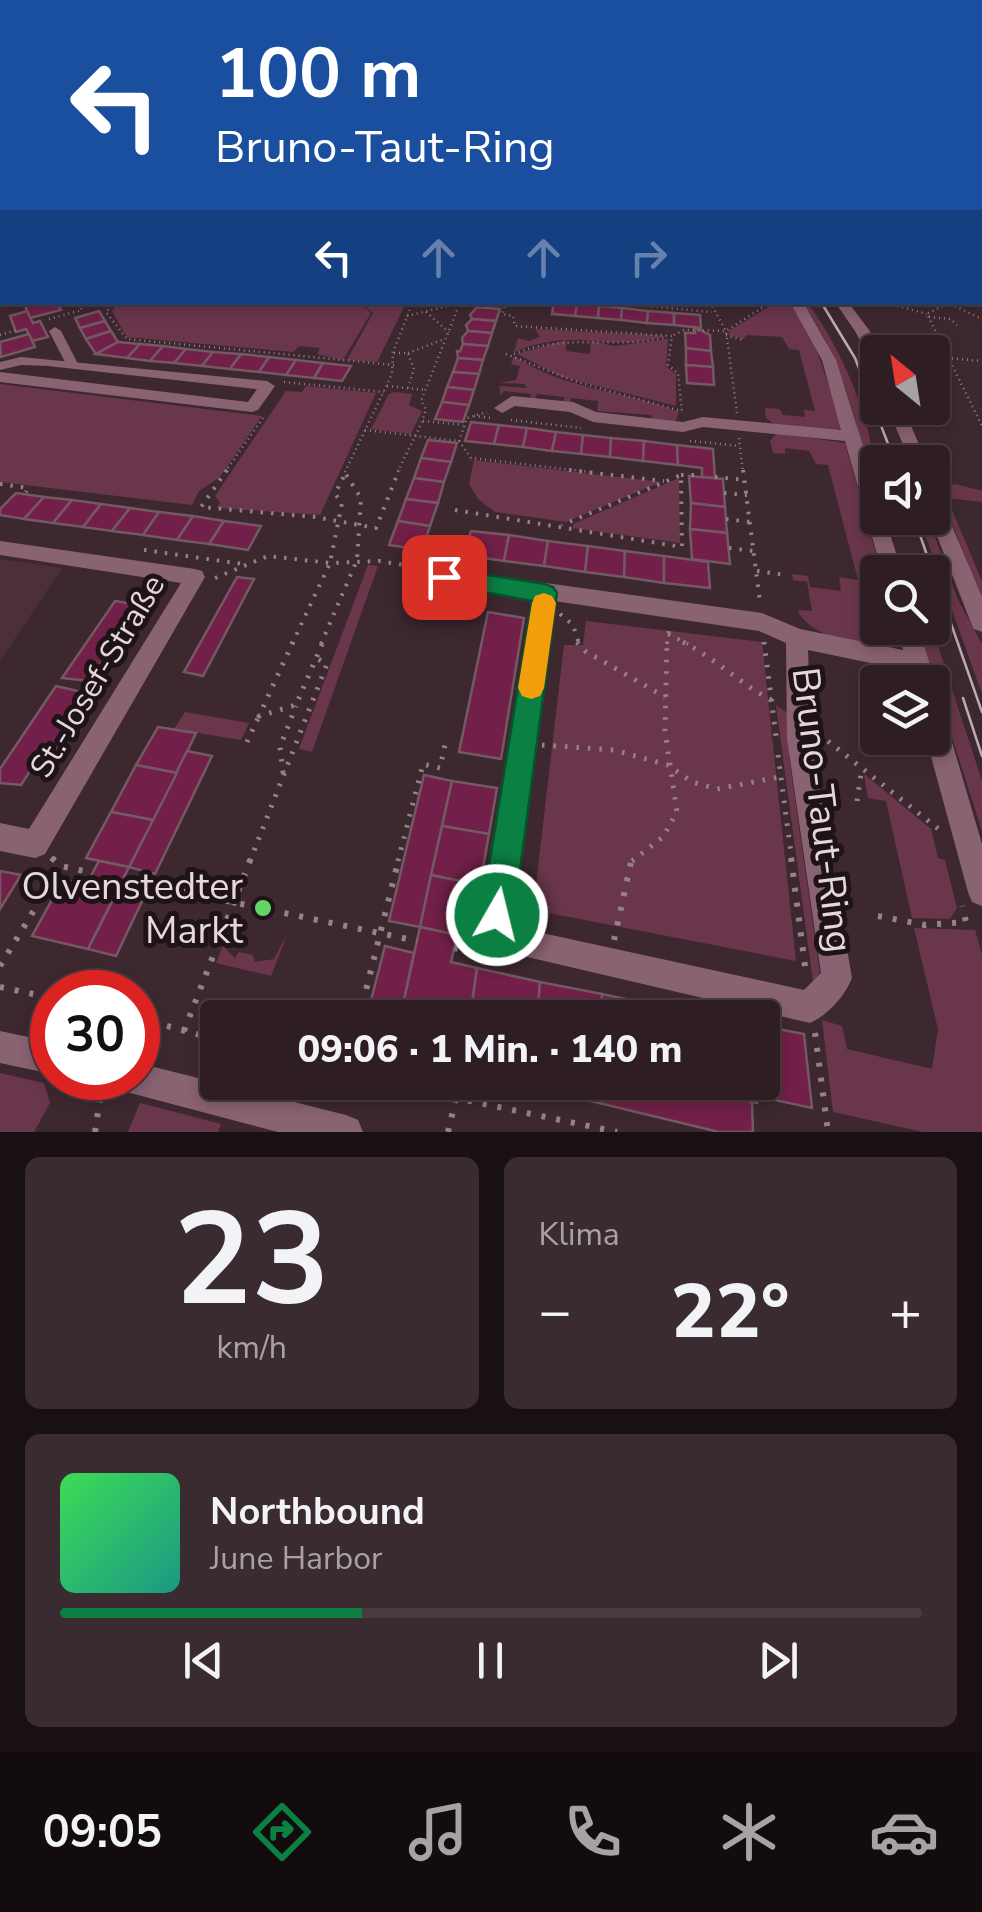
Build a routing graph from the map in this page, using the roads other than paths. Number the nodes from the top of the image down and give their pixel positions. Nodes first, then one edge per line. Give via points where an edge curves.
1 (798, 305) edge
2 (843, 305) edge
3 (54, 331) road end
4 (864, 335) edge
5 (72, 364) junction
6 (0, 366) edge
7 (0, 376) edge
8 (502, 408) road end
9 (852, 436) junction
10 (946, 535) edge
11 (0, 548) edge
12 (887, 555) edge
13 (444, 577) dead end
14 (545, 593) junction
15 (982, 623) edge
16 (797, 638) junction
17 (893, 665) edge
18 (941, 755) edge
19 (0, 837) edge
20 (971, 892) edge
21 (0, 1047) edge
22 (30, 1053) edge
23 (160, 1085) edge
24 (346, 1132) edge

1 - 9 street via 830,360
2 - 4 street
3 - 5 street
5 - 6 street
5 - 7 street via 267,386 252,407
8 - 9 street via 512,401 667,425
9 - 12 street
10 - 15 street
11 - 19 street, St.-Josef-Straße via 194,577 35,844
13 - 14 street, Bruno-Taut-Ring
14 - 16 street, Bruno-Taut-Ring via 762,622
14 - 16 street, Bruno-Taut-Ring via 494,938 810,1007 837,978 798,718
16 - 17 street, Bruno-Taut-Ring
18 - 20 street
21 - 22 street
23 - 24 street

